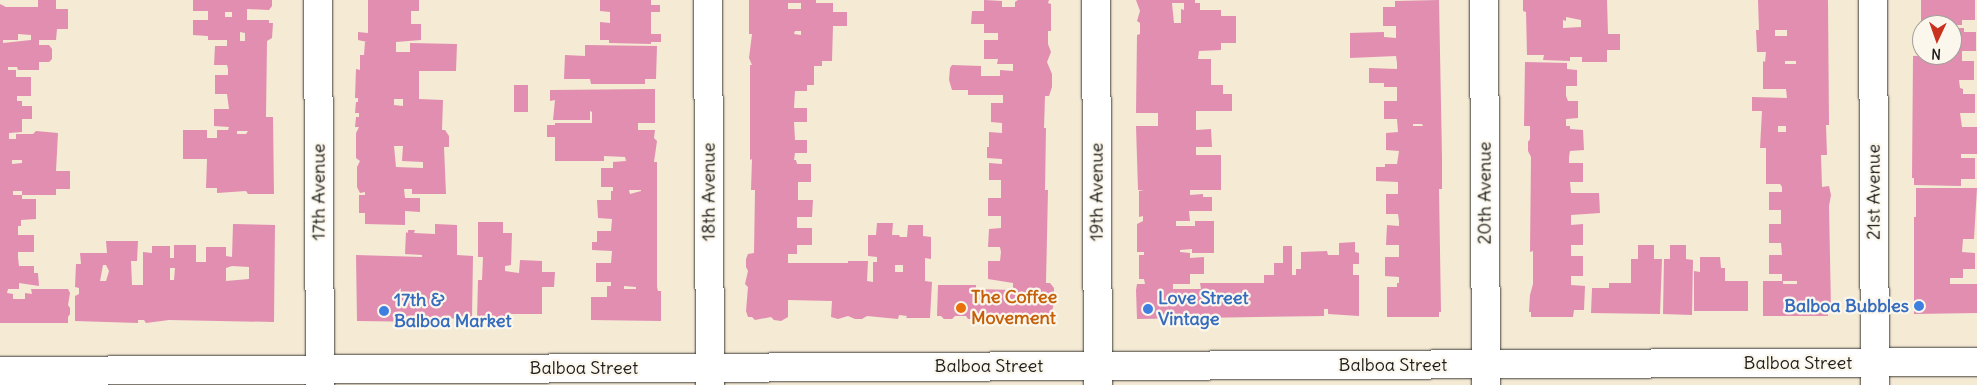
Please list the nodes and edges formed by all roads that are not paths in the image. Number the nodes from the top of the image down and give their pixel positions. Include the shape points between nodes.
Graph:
1 (318, 0) edge
2 (708, 0) edge
3 (1096, 0) edge
4 (1484, 0) edge
5 (1873, 0) edge
6 (1977, 362) edge
7 (0, 371) edge
8 (1486, 374) edge
9 (1875, 374) edge
10 (709, 376) edge
11 (1098, 376) edge
12 (320, 377) edge

1 - 12 street, 17th Avenue
2 - 10 street, 18th Avenue
3 - 11 street, 19th Avenue
4 - 8 street, 20th Avenue
5 - 9 street, 21st Avenue
6 - 9 street, Balboa Street
7 - 12 street, Balboa Street
8 - 9 street, Balboa Street
8 - 11 street, Balboa Street
10 - 11 street, Balboa Street
10 - 12 street, Balboa Street

